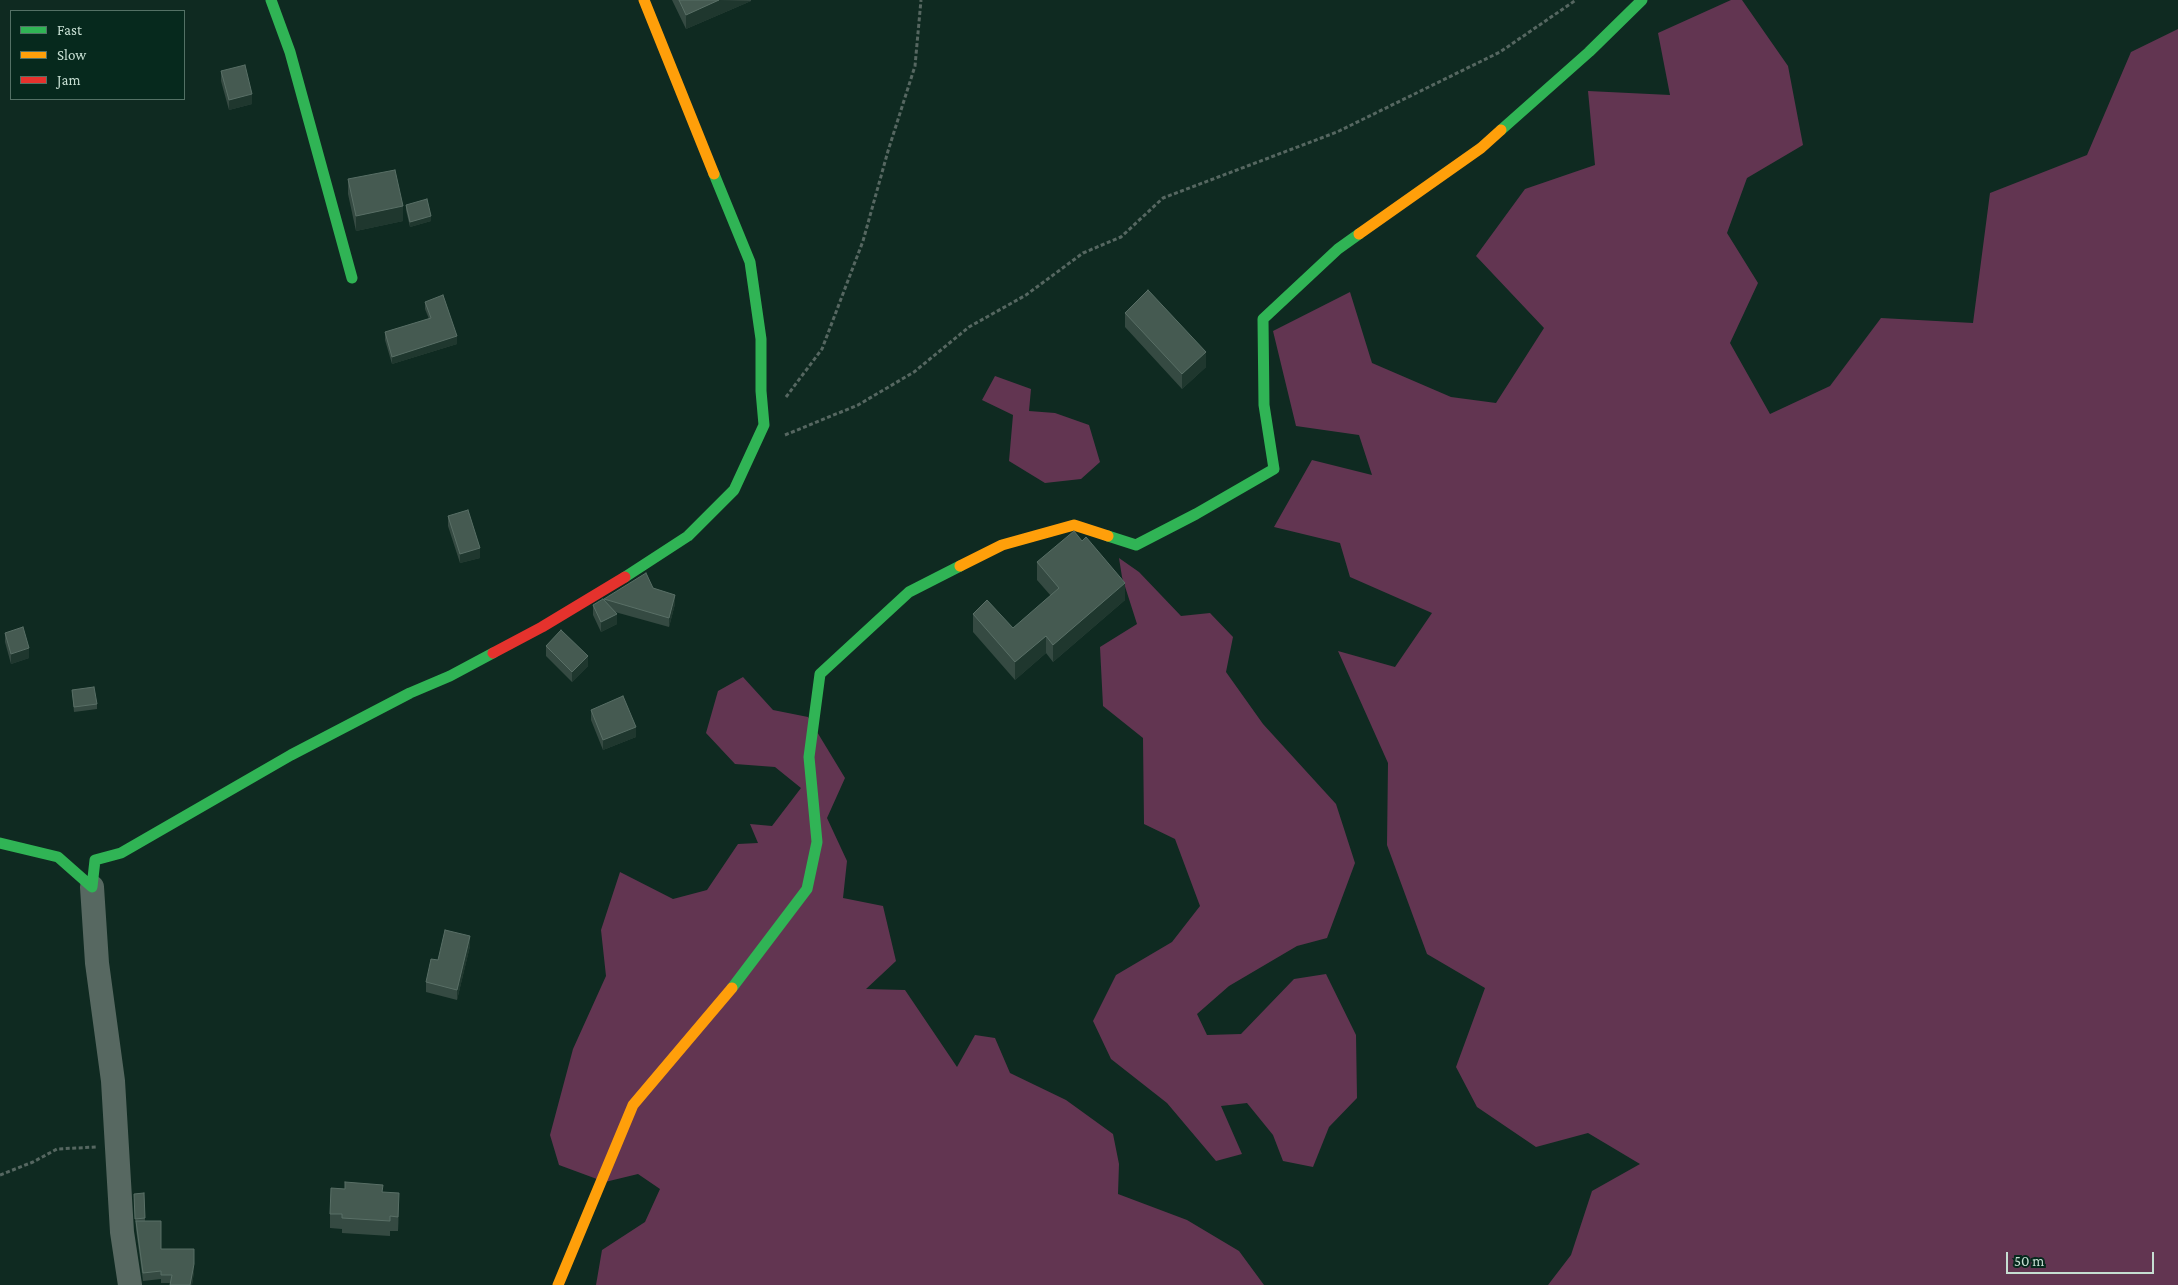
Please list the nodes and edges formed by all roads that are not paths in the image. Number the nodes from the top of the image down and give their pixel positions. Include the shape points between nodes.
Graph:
1 (271, 0) edge
2 (644, 0) edge
3 (1642, 0) edge
4 (352, 278) dead end
5 (0, 843) edge
6 (92, 887) junction
7 (130, 1285) edge
8 (558, 1285) edge

1 - 4 street via 290,52
2 - 6 street via 750,262 761,339 764,425 734,490 688,536 542,627 292,755 121,853 95,860
3 - 8 street via 1482,148 1338,249 1263,319 1264,405 1274,469 1136,545 1074,525 1002,545 910,592 820,674 809,758 817,842 808,889 720,1004 633,1105
5 - 6 street via 58,856
6 - 7 street via 97,963 113,1082 122,1232

